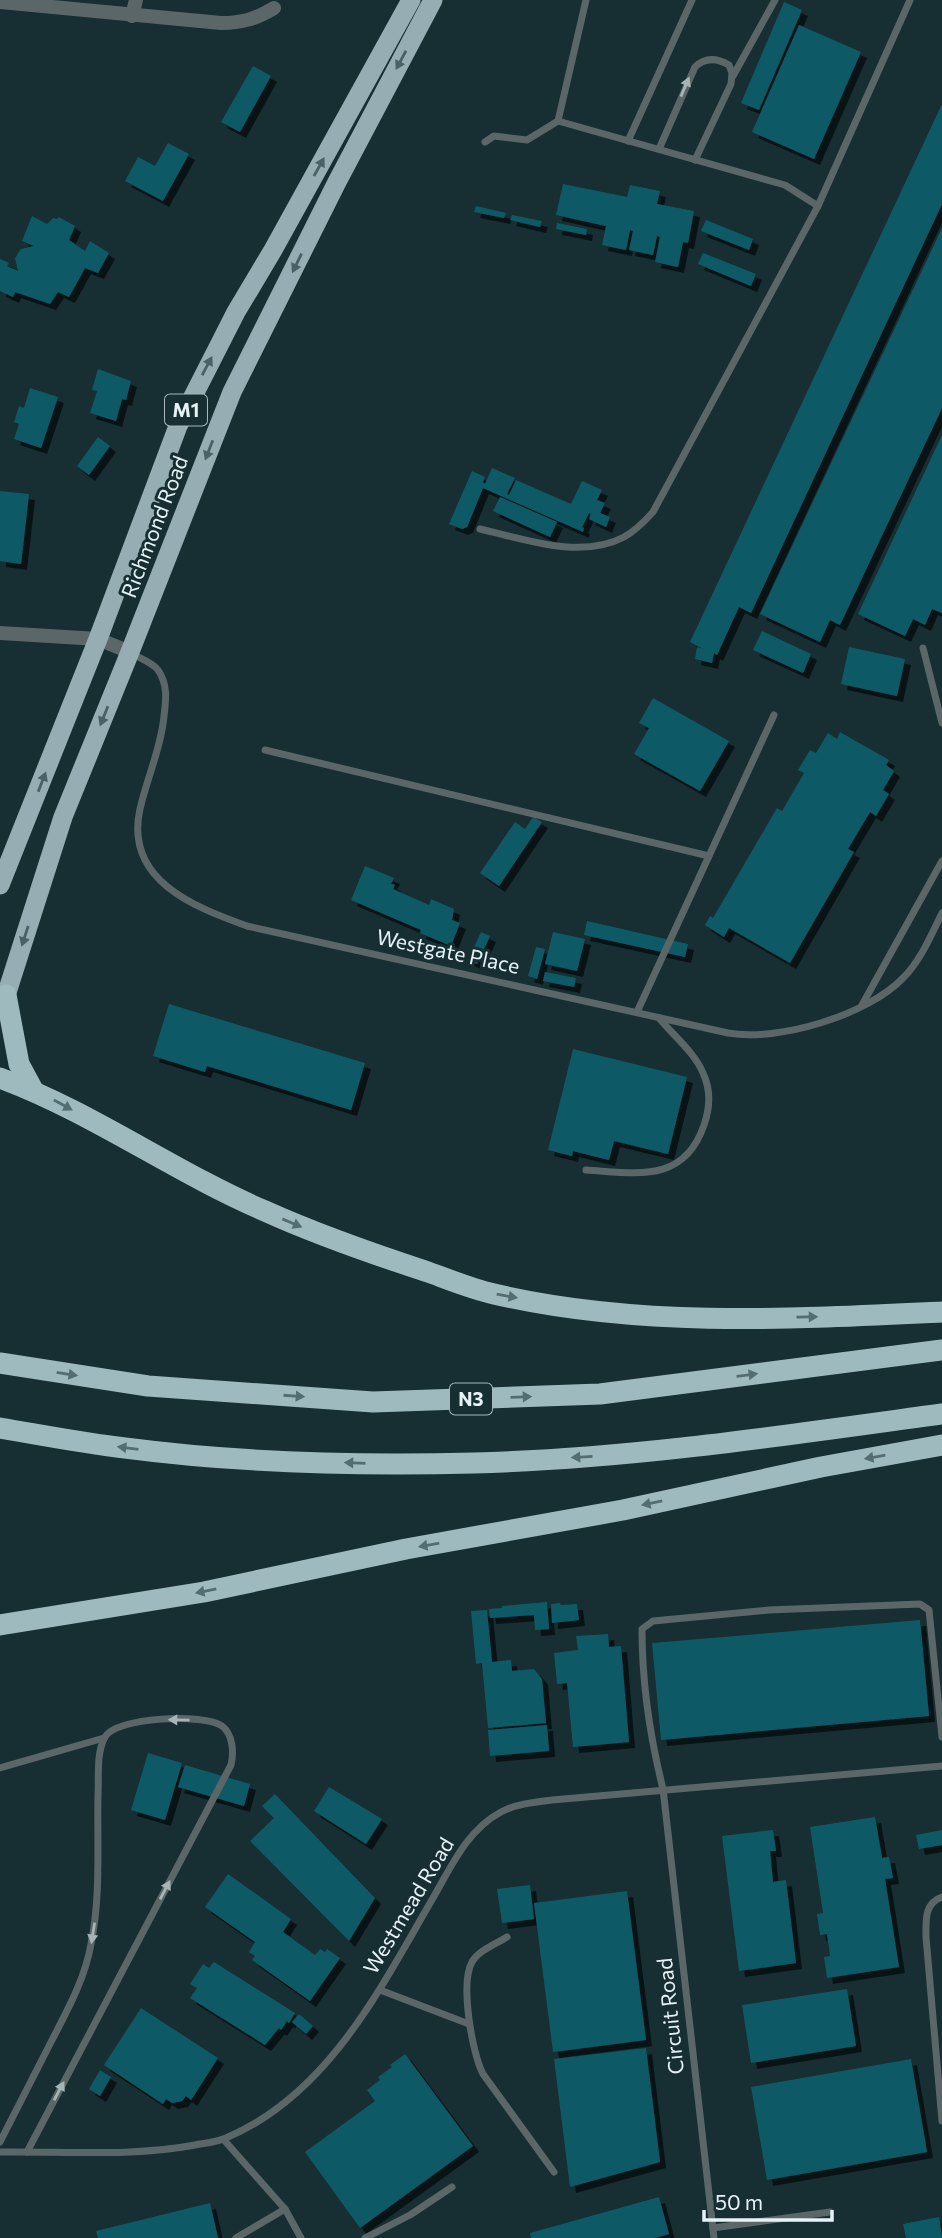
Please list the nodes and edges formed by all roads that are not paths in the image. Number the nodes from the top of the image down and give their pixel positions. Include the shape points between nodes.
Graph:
1 (136, 0) edge
2 (411, 0) edge
3 (433, 0) edge
4 (586, 0) edge
5 (692, 0) edge
6 (775, 0) edge
7 (910, 0) edge
8 (0, 2) edge
9 (274, 8) dead end
10 (132, 16) junction
11 (732, 77) junction
12 (558, 121) junction
13 (628, 141) junction
14 (485, 142) dead end
15 (659, 149) junction
16 (695, 160) junction
17 (818, 206) junction
18 (480, 529) dead end
19 (0, 634) edge
20 (98, 639) junction
21 (923, 648) dead end
22 (130, 652) junction
23 (774, 715) dead end
24 (942, 723) edge
25 (265, 750) dead end
26 (709, 856) junction
27 (942, 861) edge
28 (0, 885) edge
29 (942, 913) edge
30 (3, 1004) edge
31 (862, 1006) junction
32 (637, 1012) junction
33 (658, 1018) junction
34 (0, 1078) edge
35 (33, 1090) junction
36 (586, 1170) dead end
37 (942, 1312) edge
38 (942, 1350) edge
39 (0, 1363) edge
40 (942, 1414) edge
41 (0, 1428) edge
42 (942, 1445) edge
43 (0, 1625) edge
44 (942, 1737) edge
45 (104, 1738) junction
46 (942, 1766) edge
47 (0, 1768) edge
48 (663, 1789) junction
49 (942, 1897) edge
50 (507, 1937) dead end
51 (380, 1990) junction
52 (469, 2024) junction
53 (942, 2121) edge
54 (224, 2140) junction
55 (0, 2143) edge
56 (0, 2152) edge
57 (27, 2152) junction
58 (554, 2172) dead end
59 (452, 2187) dead end
60 (285, 2209) junction
61 (830, 2211) dead end
62 (713, 2228) junction
63 (251, 2229) junction
64 (236, 2238) edge
65 (253, 2238) edge
66 (301, 2238) edge
67 (365, 2238) edge
68 (714, 2238) edge

1 - 10 street
20 -> 2 highway, Richmond Road / M1 via 178,426 202,377
3 -> 22 highway, Richmond Road / M1 via 232,392
4 - 12 lane
5 - 13 lane
6 - 11 lane
7 - 17 lane
8 - 10 street
9 - 10 street via 238,23
15 -> 11 lane via 698,64 712,59 725,63
11 - 16 lane
12 - 13 lane
12 - 14 lane via 527,141 494,136
13 - 15 lane
15 - 16 lane
16 - 17 lane via 785,185
17 - 18 lane via 653,512 639,527 610,543 576,547
19 - 20 street
20 - 22 street
28 -> 20 highway, Richmond Road / M1
21 - 24 lane
22 -> 30 highway, Richmond Road / M1 via 62,817
22 - 32 lane, Westgate Place via 156,668 165,683 163,733 139,812 138,838 142,856 169,890 247,926
23 - 26 lane
25 - 26 lane
26 - 32 lane
27 - 31 lane
29 - 31 lane, Westgate Place via 905,976 888,993
30 - 35 highway via 19,1064
31 - 33 lane, Westgate Place via 768,1036 744,1036
32 - 33 lane, Westgate Place
33 - 36 lane via 698,1063 708,1087 708,1112 695,1146 677,1164 660,1171
34 - 35 highway
35 -> 37 highway via 263,1211 492,1294 576,1309 653,1315 728,1318
39 -> 38 highway, N3 via 148,1386 373,1402 600,1394
40 -> 41 highway via 729,1443 475,1463 246,1459 127,1448
42 -> 43 highway via 204,1592
44 - 48 lane, Circuit Road via 929,1610 920,1604 769,1610 653,1621 642,1629 642,1657 652,1745
45 - 47 lane
45 -> 55 lane via 99,1766 95,1918 86,1968
57 -> 45 lane via 233,1759 229,1735 212,1721 133,1722 112,1729
46 - 48 lane, Westmead Road
48 - 51 lane, Westmead Road via 552,1800 501,1812 467,1841
48 - 62 lane, Circuit Road
49 - 53 lane via 928,1909 926,1924
50 - 52 lane via 471,1964
51 - 52 lane
51 - 54 lane, Westmead Road via 338,2051 303,2085 264,2118
52 - 58 lane via 483,2074
54 - 57 lane, Westmead Road via 175,2149
54 - 60 lane
56 - 57 lane, Westmead Road
59 - 67 lane
60 - 63 lane
60 - 66 lane
61 - 62 lane
62 - 68 lane, Circuit Road
63 - 64 lane
63 - 65 lane

